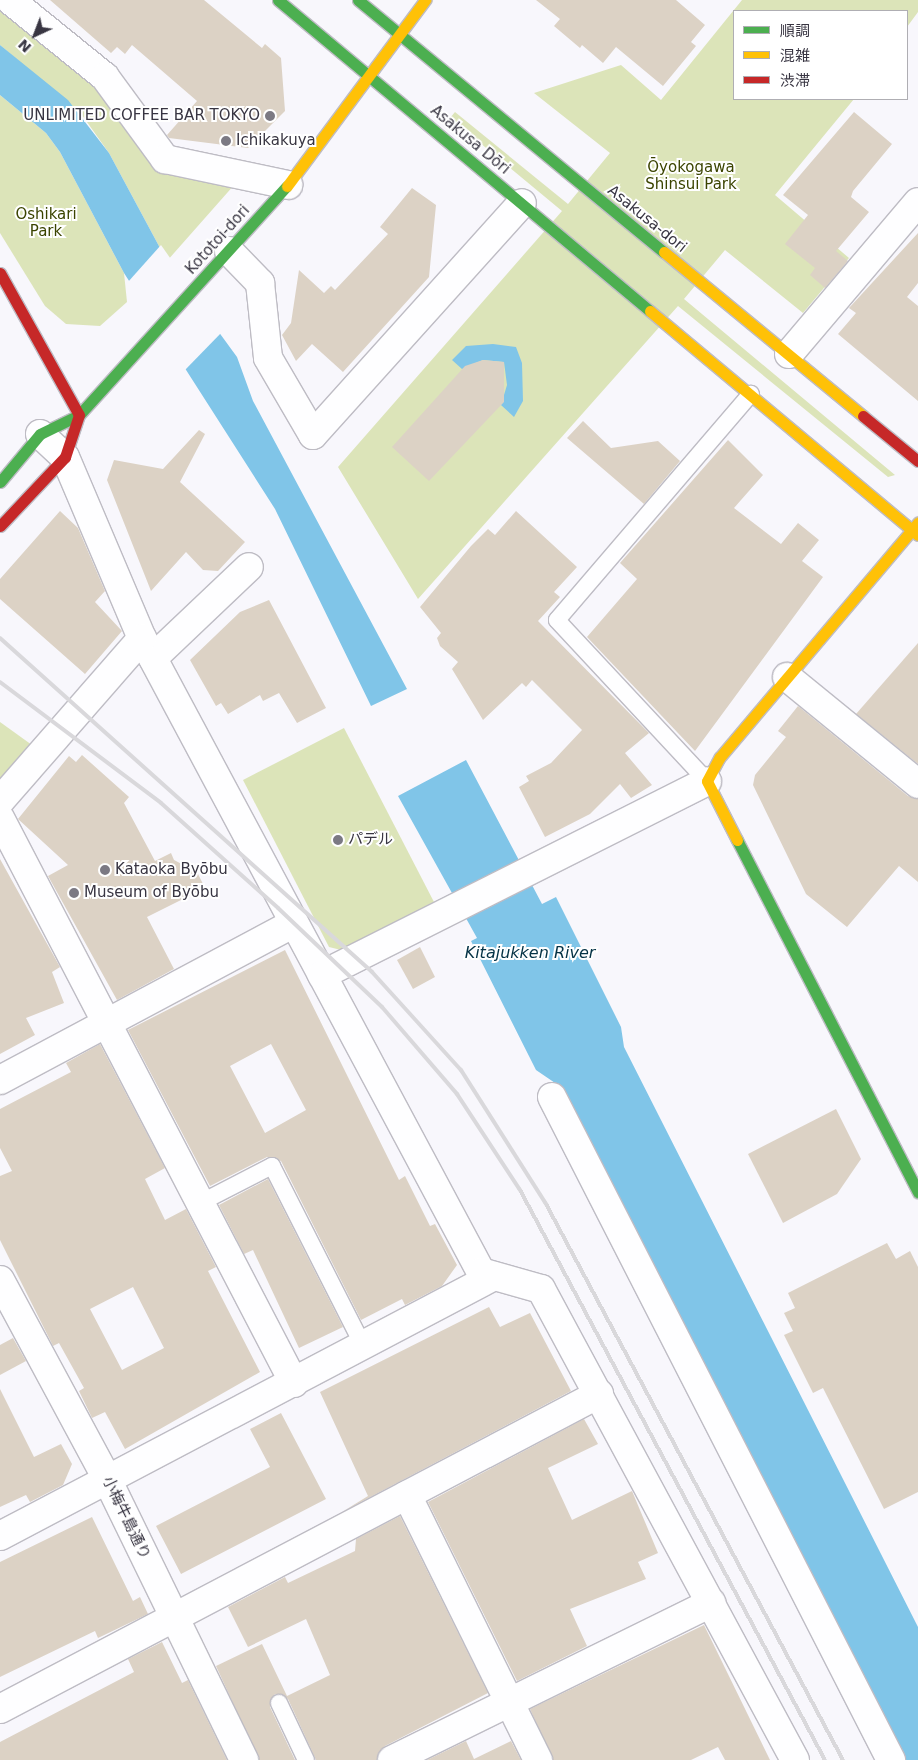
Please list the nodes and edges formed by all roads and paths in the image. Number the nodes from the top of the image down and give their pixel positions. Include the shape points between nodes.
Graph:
1 (10, 0) edge
2 (278, 0) edge
3 (358, 0) edge
4 (426, 0) edge
5 (400, 36) junction
6 (371, 78) junction
7 (288, 185) junction
8 (918, 202) edge
9 (522, 203) junction
10 (229, 252) junction
11 (0, 272) edge
12 (789, 354) junction
13 (751, 394) junction
14 (79, 415) junction
15 (40, 434) junction
16 (65, 457) junction
17 (918, 461) edge
18 (0, 482) edge
19 (0, 526) edge
20 (915, 529) edge
21 (249, 567) dead end
22 (148, 648) junction
23 (787, 677) junction
24 (707, 781) junction
25 (918, 784) edge
26 (0, 801) edge
27 (0, 818) edge
28 (294, 922) junction
29 (322, 975) junction
30 (107, 1024) junction
31 (0, 1080) edge
32 (552, 1097) dead end
33 (918, 1192) edge
34 (200, 1203) junction
35 (494, 1276) junction
36 (0, 1280) edge
37 (364, 1347) junction
38 (294, 1383) junction
39 (599, 1394) junction
40 (107, 1480) junction
41 (406, 1495) junction
42 (0, 1536) edge
43 (711, 1603) junction
44 (174, 1616) junction
45 (279, 1703) dead end
46 (511, 1704) junction
47 (0, 1709) edge
48 (244, 1760) edge
49 (306, 1760) edge
50 (392, 1760) edge
51 (538, 1760) edge
52 (795, 1760) edge
53 (891, 1760) edge

1 - 7 street via 105,77 165,159
2 - 6 street
3 - 5 street, Asakusa-dori
4 - 5 street, Kototoi-dori
5 - 6 street, Kototoi-dori
5 - 12 street, Asakusa-dori
6 - 7 street, Kototoi-dori
6 - 9 street, Asakusa Dōri
7 - 10 street, Kototoi-dori
8 - 12 street
9 - 10 street via 313,435 268,358 260,283
9 - 13 street, Asakusa Dōri
10 - 14 street, Kototoi-dori
11 - 14 street
12 - 17 street, Asakusa-dori
13 - 20 street
13 - 24 lane via 557,620
14 - 15 street, Kototoi-dori
14 - 16 street, Kototoi-dori
15 - 16 street
15 - 18 street
16 - 19 street, Kototoi-dori
16 - 22 street
20 - 23 street
21 - 22 street
22 - 26 street
22 - 28 street
23 - 24 street via 720,757
23 - 25 street
24 - 29 street
24 - 33 street
27 - 30 street
28 - 29 street
28 - 30 street
29 - 35 street via 480,1272
30 - 31 street
30 - 34 street
32 - 53 street
34 - 37 lane via 272,1166
34 - 38 street
35 - 37 street
35 - 39 street via 541,1290
36 - 40 street, 小梅牛島通り
37 - 38 street
38 - 40 street
39 - 41 street
39 - 43 street
40 - 42 street
40 - 44 street, 小梅牛島通り
41 - 44 street
41 - 46 street
43 - 46 street
43 - 52 street
44 - 47 street
44 - 48 street, 小梅牛島通り
45 - 49 lane
46 - 50 street
46 - 51 street

